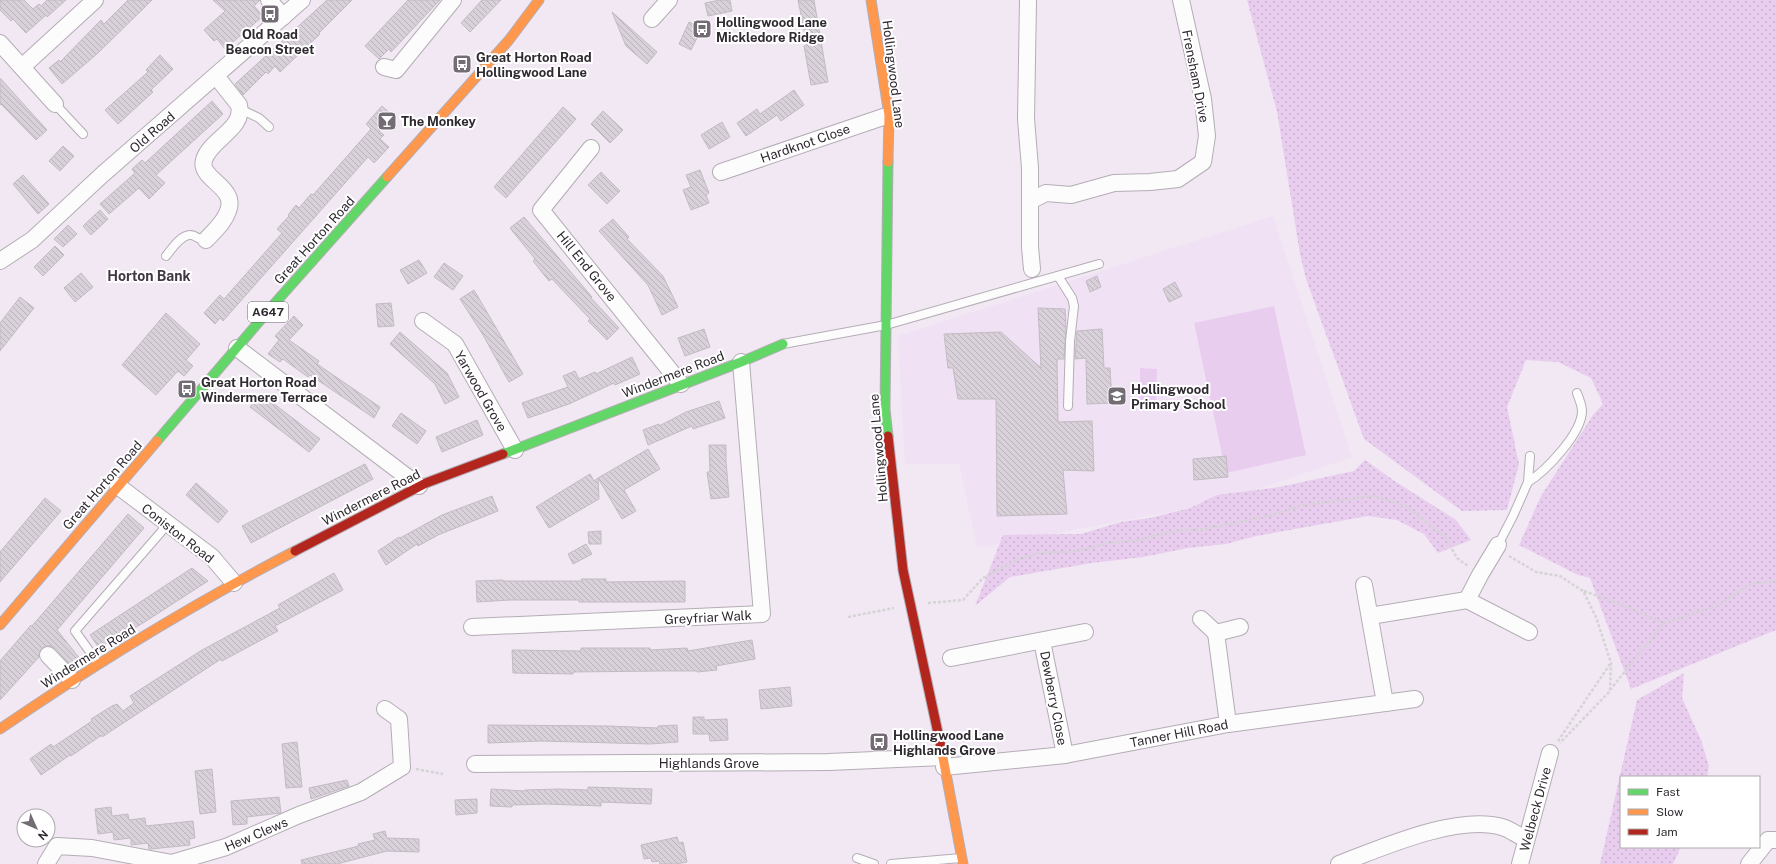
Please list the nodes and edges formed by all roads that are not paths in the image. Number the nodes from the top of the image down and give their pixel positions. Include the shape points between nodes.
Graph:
1 (95, 0) edge
2 (269, 0) edge
3 (302, 0) edge
4 (453, 0) edge
5 (538, 0) edge
6 (669, 0) edge
7 (871, 0) edge
8 (1028, 0) edge
9 (1181, 0) edge
10 (283, 17) junction
11 (652, 19) dead end
12 (0, 43) edge
13 (22, 67) junction
14 (384, 67) dead end
15 (216, 76) junction
16 (55, 104) joint
17 (240, 109) junction
18 (889, 115) junction
19 (269, 127) dead end
20 (84, 134) dead end
21 (590, 148) dead end
22 (721, 172) dead end
23 (1030, 201) junction
24 (206, 240) joint
25 (166, 256) dead end
26 (0, 261) edge
27 (1099, 264) dead end
28 (1032, 269) dead end
29 (1058, 276) junction
30 (423, 321) dead end
31 (886, 326) junction
32 (782, 344) joint
33 (237, 348) junction
34 (741, 362) junction
35 (681, 384) junction
36 (1577, 393) dead end
37 (1068, 406) dead end
38 (516, 450) junction
39 (1530, 456) dead end
40 (1528, 482) junction
41 (118, 486) junction
42 (420, 486) junction
43 (168, 524) junction
44 (1498, 546) joint
45 (234, 583) junction
46 (1364, 585) dead end
47 (1467, 600) junction
48 (1370, 616) junction
49 (1201, 619) dead end
50 (0, 625) edge
51 (472, 627) dead end
52 (1240, 627) dead end
53 (1085, 632) dead end
54 (1529, 632) dead end
55 (1216, 633) junction
56 (1042, 641) junction
57 (48, 655) dead end
58 (951, 658) dead end
59 (99, 663) junction
60 (72, 680) junction
61 (1415, 699) dead end
62 (1385, 703) junction
63 (385, 709) dead end
64 (1228, 724) junction
65 (0, 729) edge
66 (1550, 753) road end
67 (1065, 755) junction
68 (944, 762) junction
69 (475, 764) dead end
70 (1526, 839) junction
71 (1776, 840) edge
72 (857, 858) dead end
73 (962, 861) edge
74 (46, 864) edge
75 (874, 864) edge
76 (890, 864) edge
77 (1339, 864) edge
78 (1520, 864) edge
79 (1749, 864) edge

1 - 13 street
2 - 10 street
3 - 10 street, Old Road
4 - 14 street via 396,70
5 - 33 street, Great Horton Road / A647 via 509,40
6 - 11 street
7 - 18 street, Hollingwood Lane
8 - 23 street via 1026,119
9 - 23 street, Frensham Drive via 1203,99 1207,136 1203,162 1178,179 1114,183 1070,195 1046,193
10 - 15 street, Old Road
12 - 13 street
13 - 16 street
15 - 17 street
15 - 26 street, Old Road via 103,174 32,240
16 - 20 lane
17 - 19 lane via 259,118
17 - 24 street via 232,127 204,159 206,171 225,191 230,201 223,222
18 - 22 street, Hardknot Close
18 - 31 street, Hollingwood Lane
21 - 35 street, Hill End Grove via 541,210
23 - 28 street
24 - 25 lane via 186,236
27 - 29 lane
29 - 31 lane
29 - 37 lane via 1074,306
30 - 38 street, Yarwood Grove via 455,344
31 - 32 lane
31 - 68 street, Hollingwood Lane via 886,409 903,570
32 - 34 street, Windermere Road
33 - 41 street, Great Horton Road / A647
33 - 42 street
34 - 35 street, Windermere Road
34 - 51 street, Greyfriar Walk via 762,614
35 - 38 street, Windermere Road
36 - 40 lane via 1582,409 1578,426 1557,457
38 - 42 street, Windermere Road
39 - 40 lane
40 - 44 lane
41 - 43 street, Coniston Road
41 - 50 street, Great Horton Road / A647
42 - 45 street, Windermere Road
43 - 45 street, Coniston Road via 212,557
43 - 59 lane via 75,631
44 - 47 street
45 - 59 street, Windermere Road
46 - 48 street
47 - 48 street
47 - 54 street
48 - 62 street
49 - 55 street
52 - 55 street
53 - 56 street, Dewberry Close
55 - 64 street
56 - 58 street, Dewberry Close
56 - 67 street, Dewberry Close
57 - 60 street
59 - 60 street, Windermere Road
60 - 65 street, Windermere Road
61 - 62 street, Tanner Hill Road
62 - 64 street, Tanner Hill Road
63 - 74 street, Hew Clews via 399,719 402,767 361,792 299,815 226,847 172,863 92,848 57,846
64 - 67 street, Tanner Hill Road
66 - 70 street, Welbeck Drive
67 - 68 street, Tanner Hill Road
68 - 69 street, Highlands Grove
68 - 73 street, Hollingwood Lane
70 - 77 street via 1502,827 1485,824 1452,827 1417,835
70 - 78 street, Welbeck Drive
71 - 79 street via 1768,840
72 - 75 lane
73 - 76 lane

